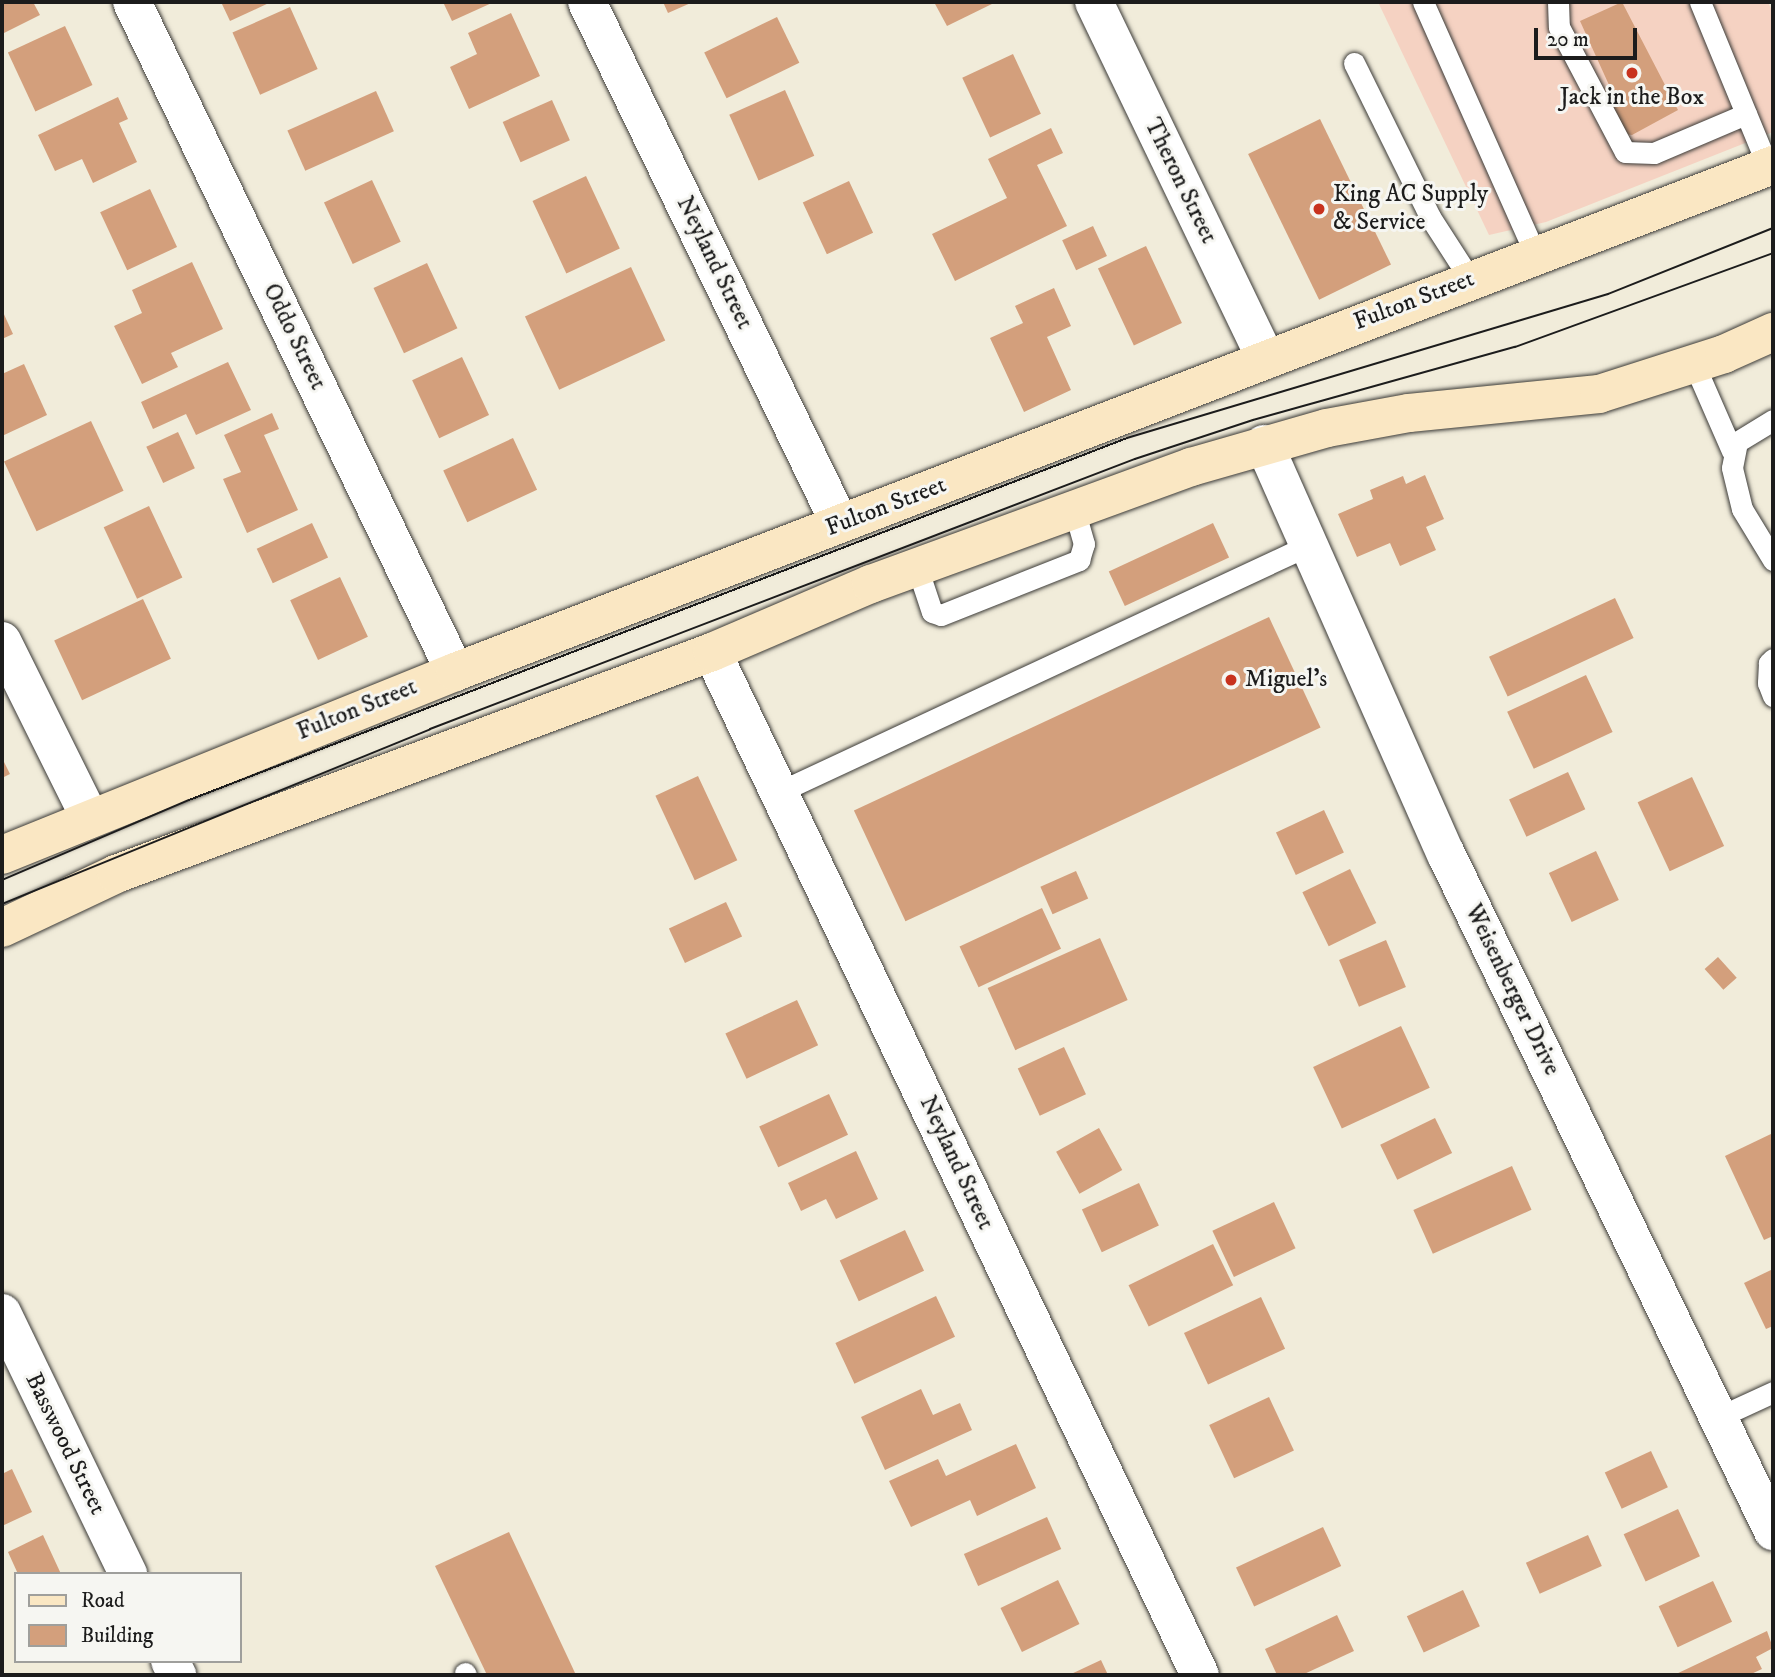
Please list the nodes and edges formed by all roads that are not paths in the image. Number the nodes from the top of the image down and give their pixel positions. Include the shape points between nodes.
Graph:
1 (132, 2) edge
2 (587, 2) edge
3 (1094, 2) edge
4 (1423, 2) edge
5 (1558, 2) edge
6 (1700, 2) edge
7 (1354, 63) dead end
8 (1746, 114) junction
9 (1771, 166) edge
10 (1535, 254) junction
11 (1470, 279) junction
12 (1773, 332) edge
13 (1266, 360) junction
14 (1694, 364) junction
15 (1773, 420) edge
16 (1264, 444) junction
17 (1732, 451) junction
18 (1074, 510) junction
19 (840, 524) junction
20 (1309, 545) junction
21 (1773, 560) edge
22 (917, 567) junction
23 (2, 641) edge
24 (712, 652) junction
25 (1773, 659) edge
26 (455, 672) junction
27 (1773, 696) edge
28 (779, 792) junction
29 (89, 816) junction
30 (2, 855) edge
31 (2, 928) edge
32 (2, 1313) edge
33 (1773, 1392) edge
34 (1719, 1417) junction
35 (1773, 1531) edge
36 (127, 1572) edge
37 (1200, 1675) edge

1 - 26 street, Oddo Street
2 - 19 street, Neyland Street
3 - 13 street, Theron Street
4 - 10 lane
5 - 8 lane via 1559,27 1625,152 1654,153
6 - 8 lane
7 - 11 lane via 1430,217
8 - 9 lane
9 - 10 main road, Fulton Street
10 - 11 main road, Fulton Street
11 - 13 main road, Fulton Street
12 - 14 main road
13 - 19 main road, Fulton Street
14 - 16 main road via 1599,394 1409,414
14 - 17 lane
15 - 17 lane via 1750,431
16 - 18 main road
16 - 20 street, Weisenberger Drive
17 - 21 lane via 1742,509
18 - 22 main road
18 - 22 lane via 1084,544 1079,561 941,615 932,612
19 - 26 main road, Fulton Street
20 - 28 lane
20 - 34 street, Weisenberger Drive via 1446,855
22 - 24 main road
23 - 29 street
24 - 28 street, Neyland Street
24 - 31 main road via 116,874
25 - 27 lane via 1768,683
26 - 29 main road, Fulton Street
28 - 37 street, Neyland Street
29 - 30 main road, Fulton Street
32 - 36 street, Basswood Street
33 - 34 lane
34 - 35 street, Weisenberger Drive

